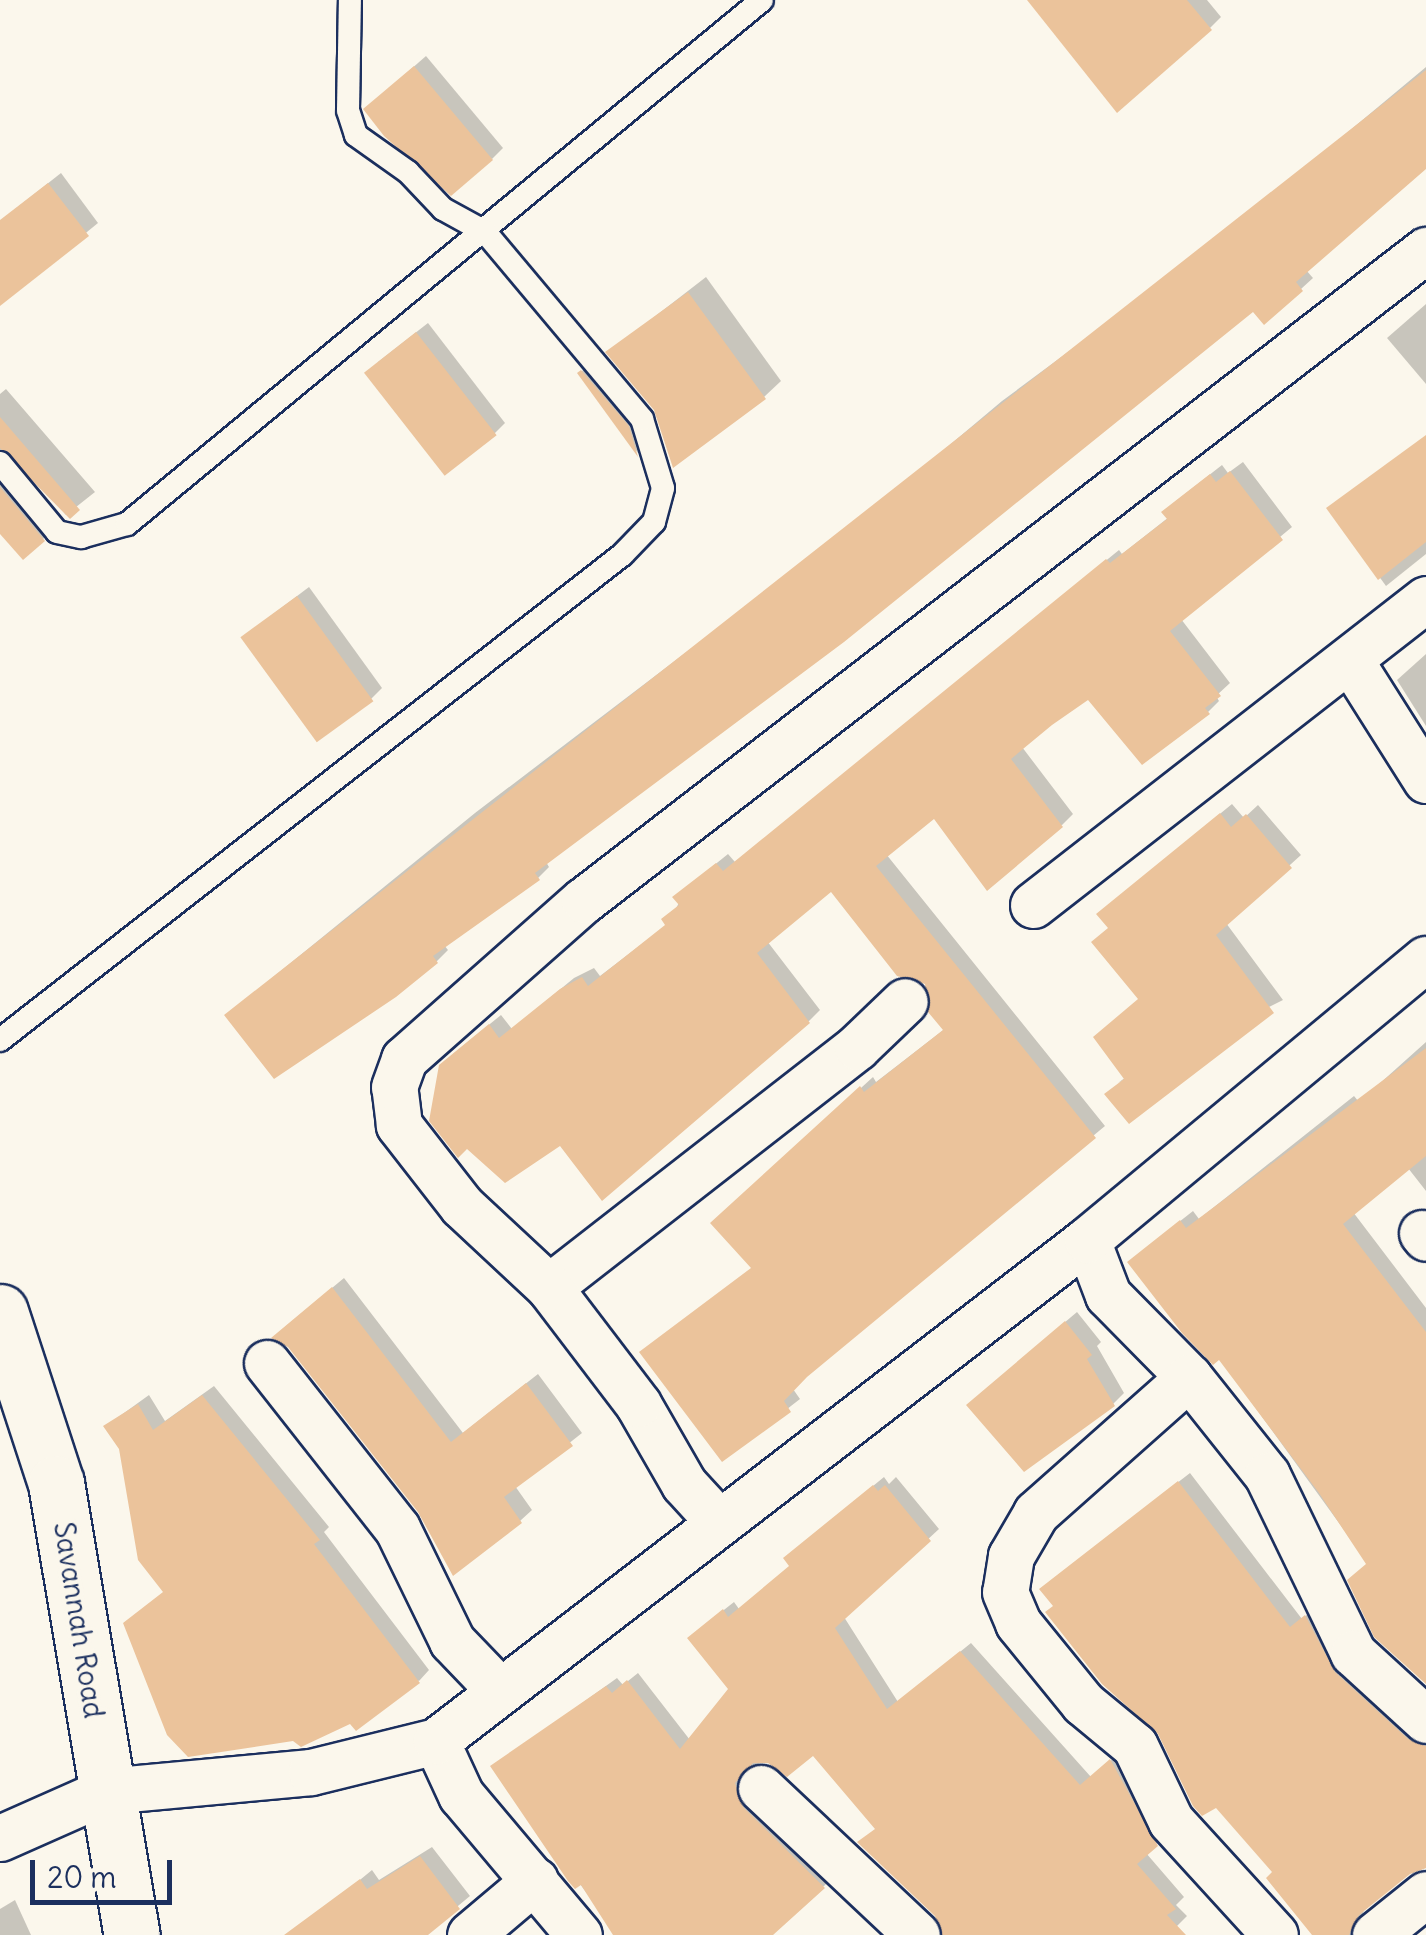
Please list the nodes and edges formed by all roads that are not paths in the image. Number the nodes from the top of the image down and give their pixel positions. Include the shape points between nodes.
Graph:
1 (350, 0) edge
2 (762, 0) edge
3 (485, 232) junction
4 (1426, 250) edge
5 (0, 463) edge
6 (1426, 600) edge
7 (1350, 660) junction
8 (1426, 780) edge
9 (1033, 905) dead end
10 (1426, 958) edge
11 (905, 1001) dead end
12 (0, 1040) edge
13 (1087, 1240) junction
14 (548, 1287) junction
15 (0, 1312) edge
16 (267, 1363) dead end
17 (1189, 1377) junction
18 (717, 1520) junction
19 (497, 1688) junction
20 (1426, 1720) edge
21 (436, 1741) junction
22 (760, 1788) dead end
23 (106, 1792) junction
24 (0, 1838) edge
25 (535, 1880) junction
26 (1426, 1894) edge
27 (132, 1935) edge
28 (470, 1935) edge
29 (580, 1935) edge
30 (917, 1935) edge
31 (1275, 1935) edge
32 (1375, 1935) edge

1 - 3 lane via 348,110 356,135 408,172 444,209
2 - 3 lane
3 - 5 lane via 127,524 80,537 57,532
3 - 12 lane via 642,419 663,488 654,522 622,555
4 - 14 street via 584,900 404,1059 394,1086 398,1126 462,1206
6 - 7 street
7 - 8 street
7 - 9 street
10 - 13 street
11 - 14 street via 857,1048
13 - 17 street via 1108,1294
13 - 18 street
14 - 18 street via 638,1404 684,1484
15 - 23 main road, Savannah Road via 56,1483
16 - 19 street via 397,1528 452,1641
17 - 20 street via 1267,1475 1353,1652
17 - 31 street via 1036,1513 1011,1556 1005,1592 1018,1622 1082,1703 1135,1746 1171,1821
18 - 19 street via 627,1598
19 - 21 street
21 - 23 street via 311,1772
21 - 25 street via 461,1795
22 - 30 street
23 - 24 street
23 - 27 main road, Savannah Road
25 - 28 street
25 - 29 street
26 - 32 street

